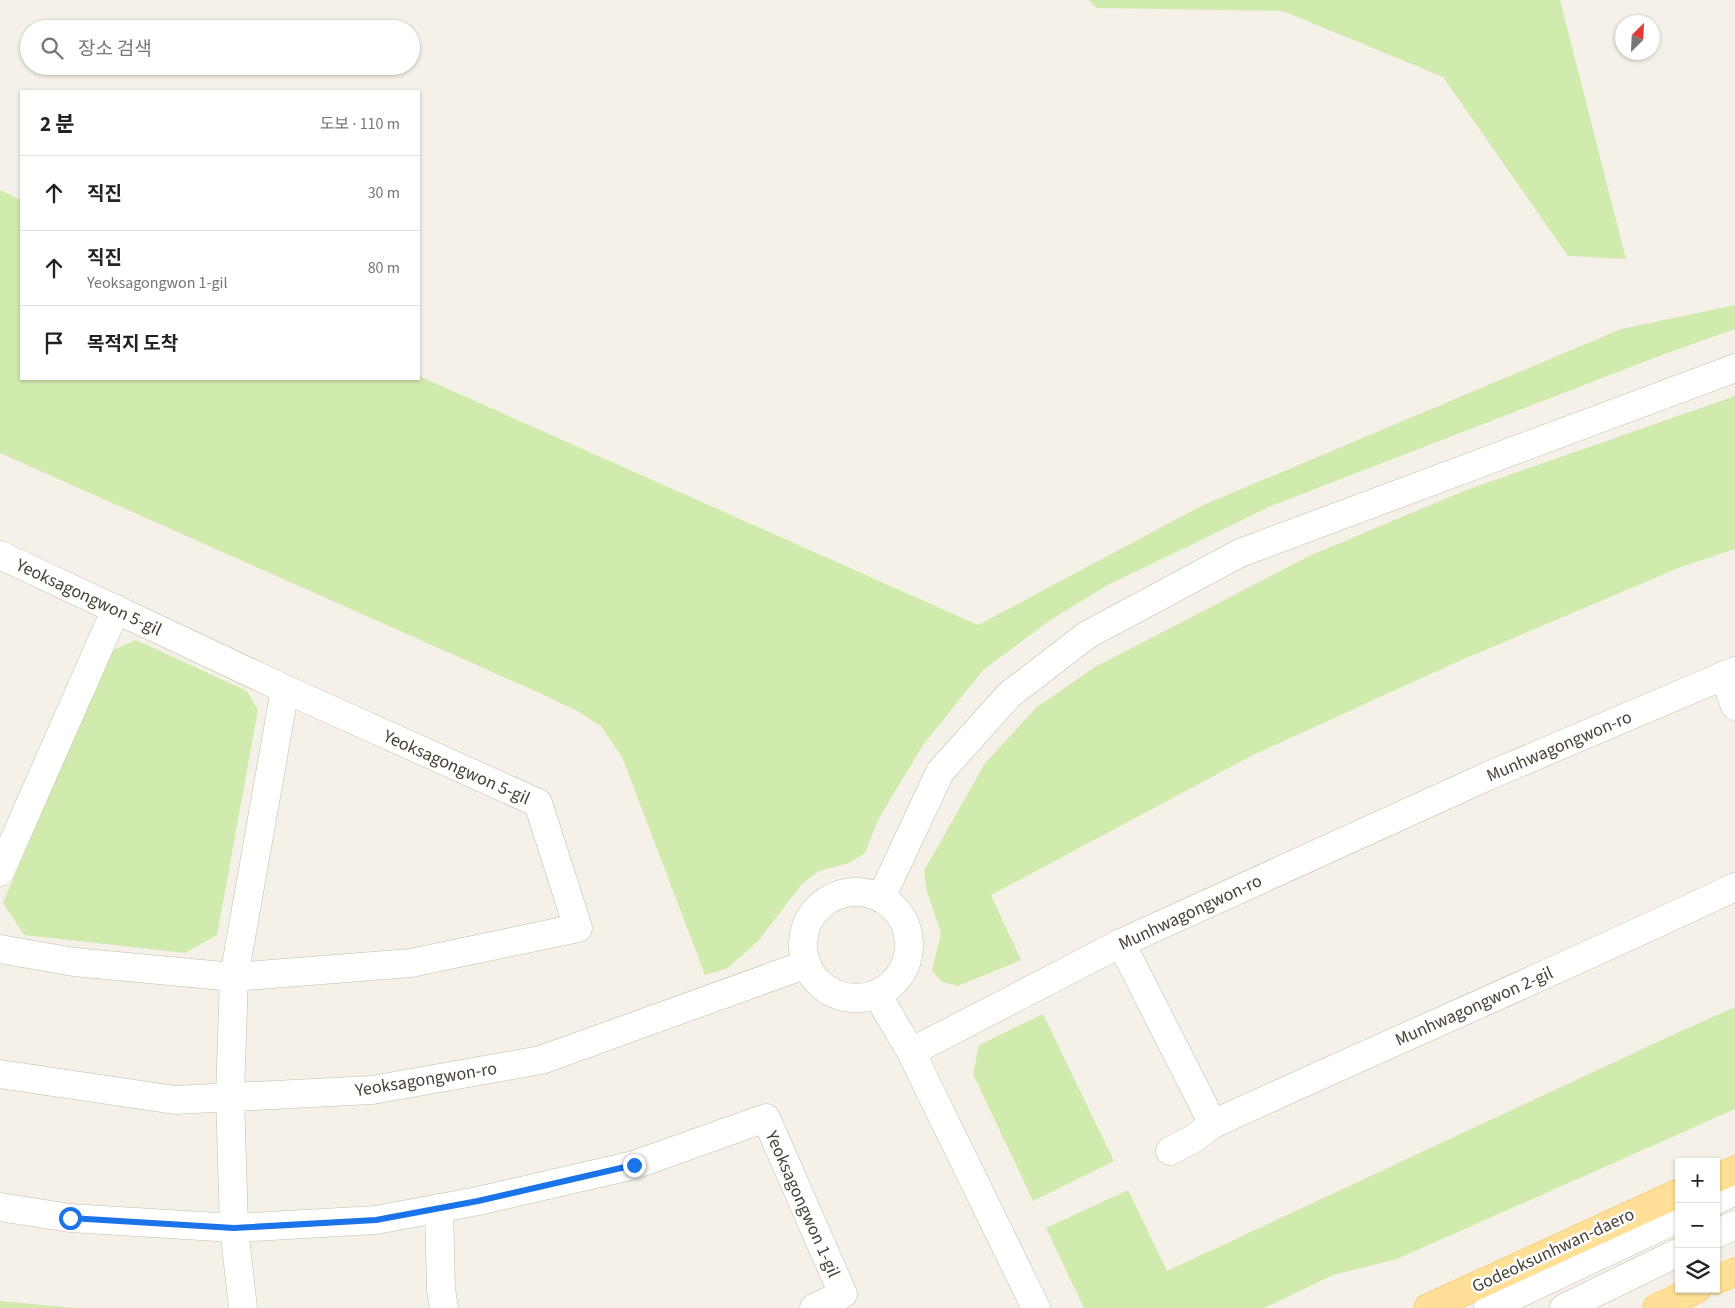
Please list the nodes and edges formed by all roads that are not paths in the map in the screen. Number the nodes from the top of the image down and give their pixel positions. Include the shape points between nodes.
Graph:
1 (1735, 368) edge
2 (0, 556) edge
3 (116, 609) junction
4 (1729, 673) edge
5 (285, 689) junction
6 (1735, 706) edge
7 (0, 872) edge
8 (1735, 887) edge
9 (880, 898) junction
10 (1121, 943) junction
11 (0, 949) edge
12 (806, 964) junction
13 (234, 977) junction
14 (877, 994) junction
15 (911, 1052) junction
16 (0, 1074) edge
17 (230, 1096) junction
18 (1213, 1124) junction
19 (1170, 1151) dead end
20 (1735, 1170) edge
21 (1720, 1176) edge
22 (1735, 1191) edge
23 (1675, 1195) edge
24 (1720, 1198) edge
25 (0, 1207) edge
26 (439, 1208) junction
27 (1675, 1220) edge
28 (1735, 1225) edge
29 (234, 1228) junction
30 (1720, 1232) edge
31 (1675, 1254) edge
32 (1735, 1272) edge
33 (1720, 1278) edge
34 (1689, 1293) edge
35 (243, 1308) edge
36 (444, 1308) edge
37 (814, 1308) edge
38 (1036, 1308) edge
39 (1428, 1308) edge
40 (1488, 1308) edge
41 (1564, 1308) edge
42 (1657, 1308) edge

1 - 9 street via 1240,554 1087,635 1009,695 940,772
2 - 3 street, Yeoksagongwon 5-gil
3 - 5 street, Yeoksagongwon 5-gil
3 - 7 street
4 - 6 street
4 - 10 street, Munhwagongwon-ro via 1488,776
5 - 13 street
5 - 13 street, Yeoksagongwon 5-gil via 538,803 578,928 411,963
8 - 18 street, Munhwagongwon 2-gil
9 - 12 street via 854,891 836,895 822,904 804,931
9 - 14 street via 889,902 902,916 910,952 904,969 893,984
10 - 15 street, Munhwagongwon-ro
10 - 18 street
11 - 13 street, Yeoksagongwon 5-gil via 74,962
12 - 14 street via 827,989 842,996 859,998
12 - 17 street, Yeoksagongwon-ro via 541,1060 372,1090
13 - 17 street
14 - 15 street
15 - 38 street
16 - 17 street, Yeoksagongwon-ro via 175,1100
17 - 29 street
18 - 19 street, Munhwagongwon 2-gil via 1193,1140
20 - 21 main road
22 - 24 street
23 - 39 main road, Godeoksunhwan-daero
25 - 29 street, Yeoksagongwon 1-gil via 70,1218
26 - 29 street, Yeoksagongwon 1-gil via 376,1220
26 - 36 street
26 - 37 street, Yeoksagongwon 1-gil via 634,1165 766,1118 843,1294
27 - 40 street
28 - 30 street
29 - 35 street
31 - 41 street
32 - 33 main road
34 - 42 main road

